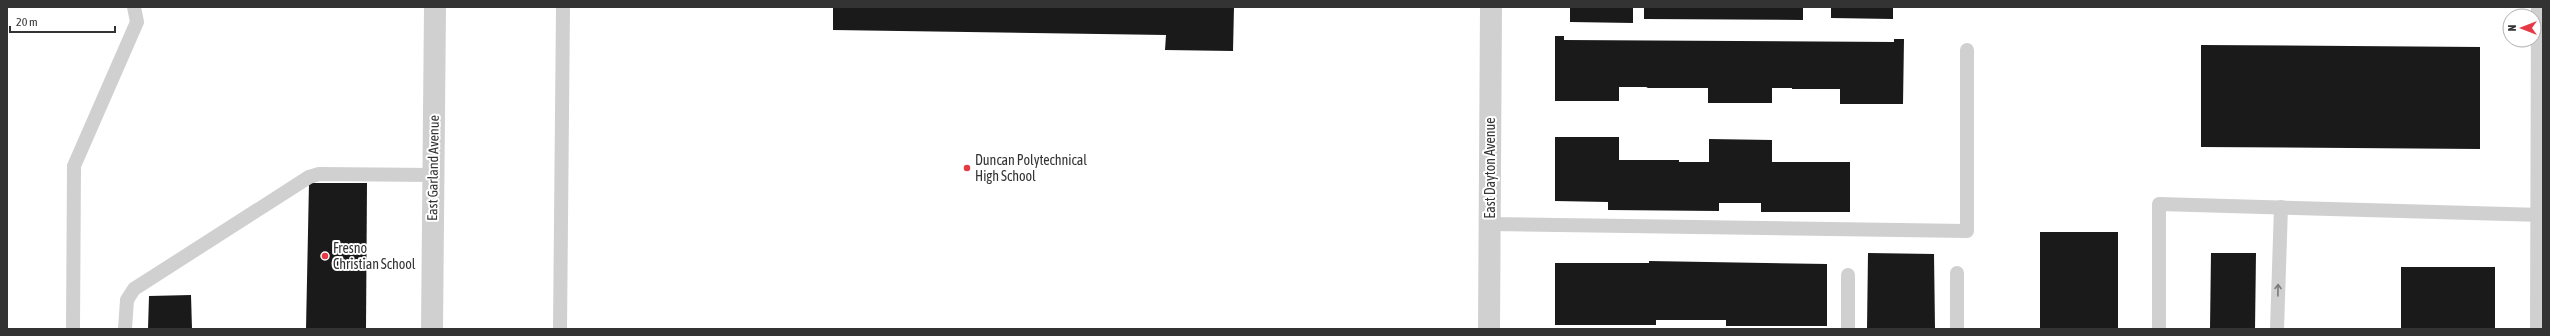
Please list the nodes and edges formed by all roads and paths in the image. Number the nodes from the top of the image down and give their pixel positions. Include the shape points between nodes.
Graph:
1 (134, 7) edge
2 (435, 7) edge
3 (563, 7) edge
4 (1491, 7) edge
5 (2542, 48) edge
6 (1967, 50) dead end
7 (433, 175) junction
8 (2282, 207) junction
9 (2542, 215) junction
10 (1489, 224) junction
11 (1957, 273) dead end
12 (1848, 275) dead end
13 (73, 329) edge
14 (126, 329) edge
15 (432, 329) edge
16 (560, 329) edge
17 (1489, 329) edge
18 (1848, 329) edge
19 (1957, 329) edge
20 (2159, 329) edge
21 (2277, 329) edge
22 (2541, 329) edge

1 - 13 lane via 137,22 74,166
2 - 7 street, East Garland Avenue
3 - 16 lane
4 - 10 street, East Dayton Avenue
5 - 9 street
6 - 10 lane via 1967,231
7 - 14 lane via 319,174 309,177 134,290 127,300
7 - 15 street, East Garland Avenue
8 - 9 lane
8 - 20 lane via 2159,204
21 -> 8 lane
9 - 22 street
10 - 17 street, East Dayton Avenue
11 - 19 lane
12 - 18 lane

